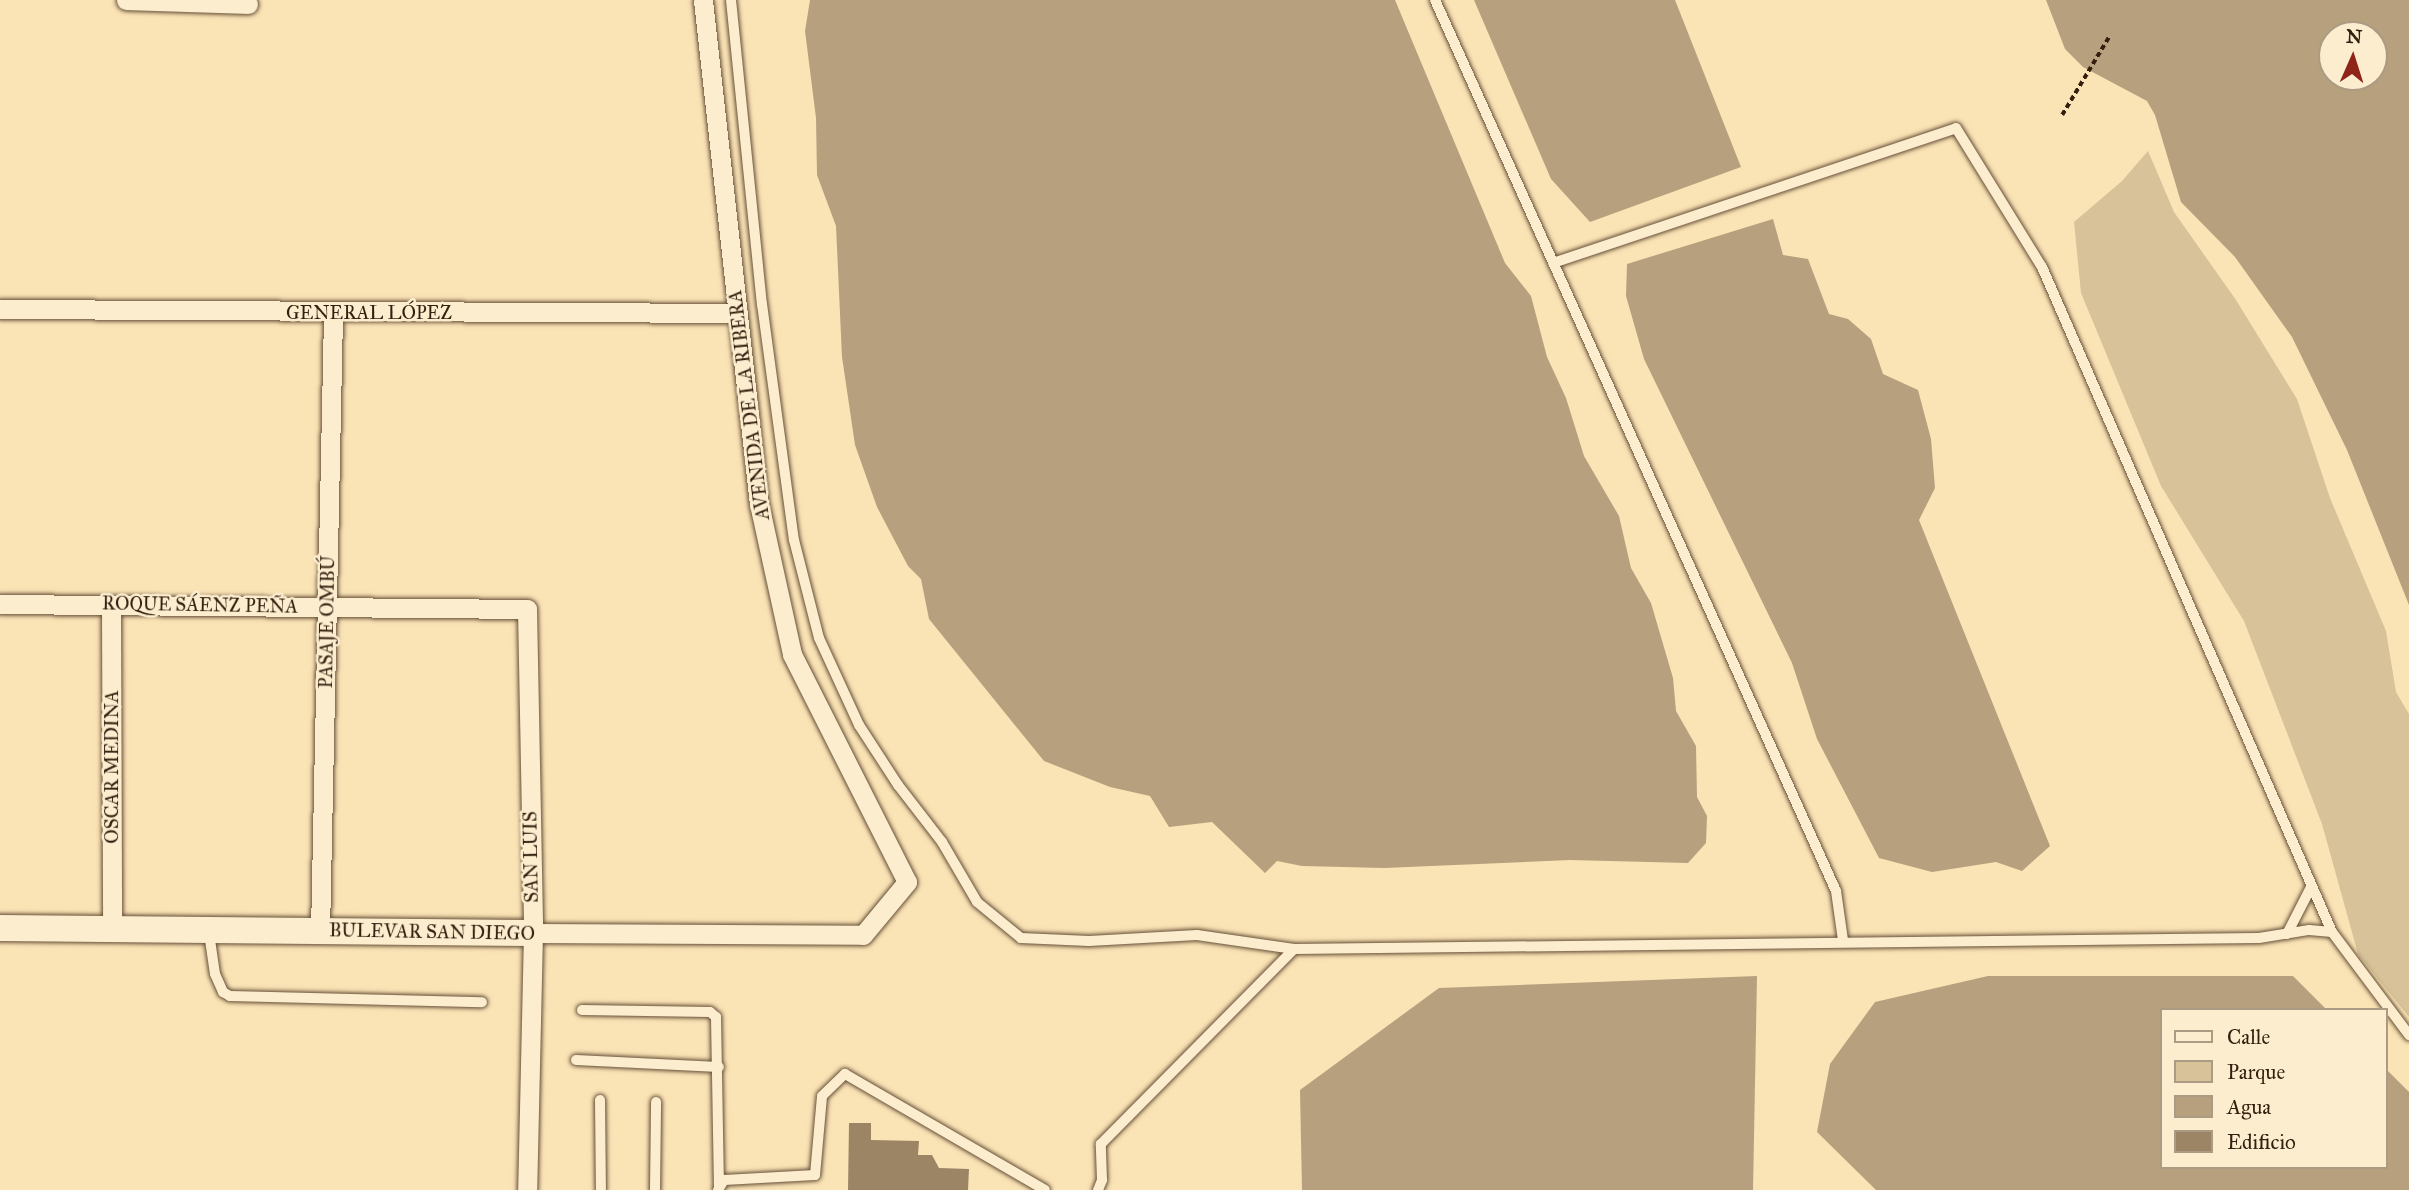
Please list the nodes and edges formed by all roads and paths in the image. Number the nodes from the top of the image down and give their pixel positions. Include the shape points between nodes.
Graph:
1 (127, 0) edge
2 (703, 0) edge
3 (731, 0) edge
4 (1435, 0) edge
5 (248, 4) dead end
6 (2110, 35) dead end
7 (2062, 114) dead end
8 (1553, 263) junction
9 (0, 309) edge
10 (738, 313) junction
11 (333, 314) junction
12 (0, 604) edge
13 (111, 605) junction
14 (327, 607) junction
15 (527, 609) joint
16 (2310, 889) junction
17 (0, 928) edge
18 (112, 929) junction
19 (209, 930) junction
20 (320, 931) junction
21 (2332, 932) junction
22 (533, 933) junction
23 (2287, 934) junction
24 (863, 935) joint
25 (1843, 940) junction
26 (1293, 949) junction
27 (482, 1002) dead end
28 (582, 1010) dead end
29 (2409, 1035) edge
30 (576, 1060) dead end
31 (719, 1066) junction
32 (600, 1100) dead end
33 (656, 1102) dead end
34 (718, 1188) edge
35 (527, 1190) edge
36 (601, 1190) edge
37 (655, 1190) edge
38 (1045, 1190) edge
39 (1098, 1190) edge

1 - 5 street
2 - 10 street, AVENIDA DE LA RIBERA
3 - 26 lane via 762,304 794,540 819,638 859,725 942,842 977,902 1021,938 1089,942 1197,935
4 - 8 lane
6 - 7 path
8 - 16 lane via 1956,128 2042,267
8 - 25 lane via 1836,891
9 - 11 street, GENERAL LÓPEZ
10 - 11 street, GENERAL LÓPEZ
10 - 24 street, AVENIDA DE LA RIBERA via 759,504 792,654 906,882
11 - 14 street, PASAJE OMBÚ
12 - 13 street, ROQUE SÁENZ PEÑA
13 - 14 street, ROQUE SÁENZ PEÑA
13 - 18 street, OSCAR MEDINA
14 - 15 street, ROQUE SÁENZ PEÑA
14 - 20 street, PASAJE OMBÚ
15 - 22 street, SAN LUIS
16 - 21 lane
16 - 23 lane
17 - 18 street, BULEVAR SAN DIEGO
18 - 19 street, BULEVAR SAN DIEGO
19 - 20 street, BULEVAR SAN DIEGO
19 - 27 lane via 215,974 223,992 230,996
20 - 22 street, BULEVAR SAN DIEGO
21 - 23 lane
21 - 29 lane
22 - 24 street, BULEVAR SAN DIEGO
22 - 35 street, SAN LUIS
23 - 25 lane
25 - 26 lane
26 - 39 lane via 1101,1144
28 - 31 lane via 710,1012 719,1023
30 - 31 lane
31 - 34 lane
32 - 36 lane
33 - 37 lane
34 - 38 lane via 733,1179 814,1175 822,1096 845,1074

